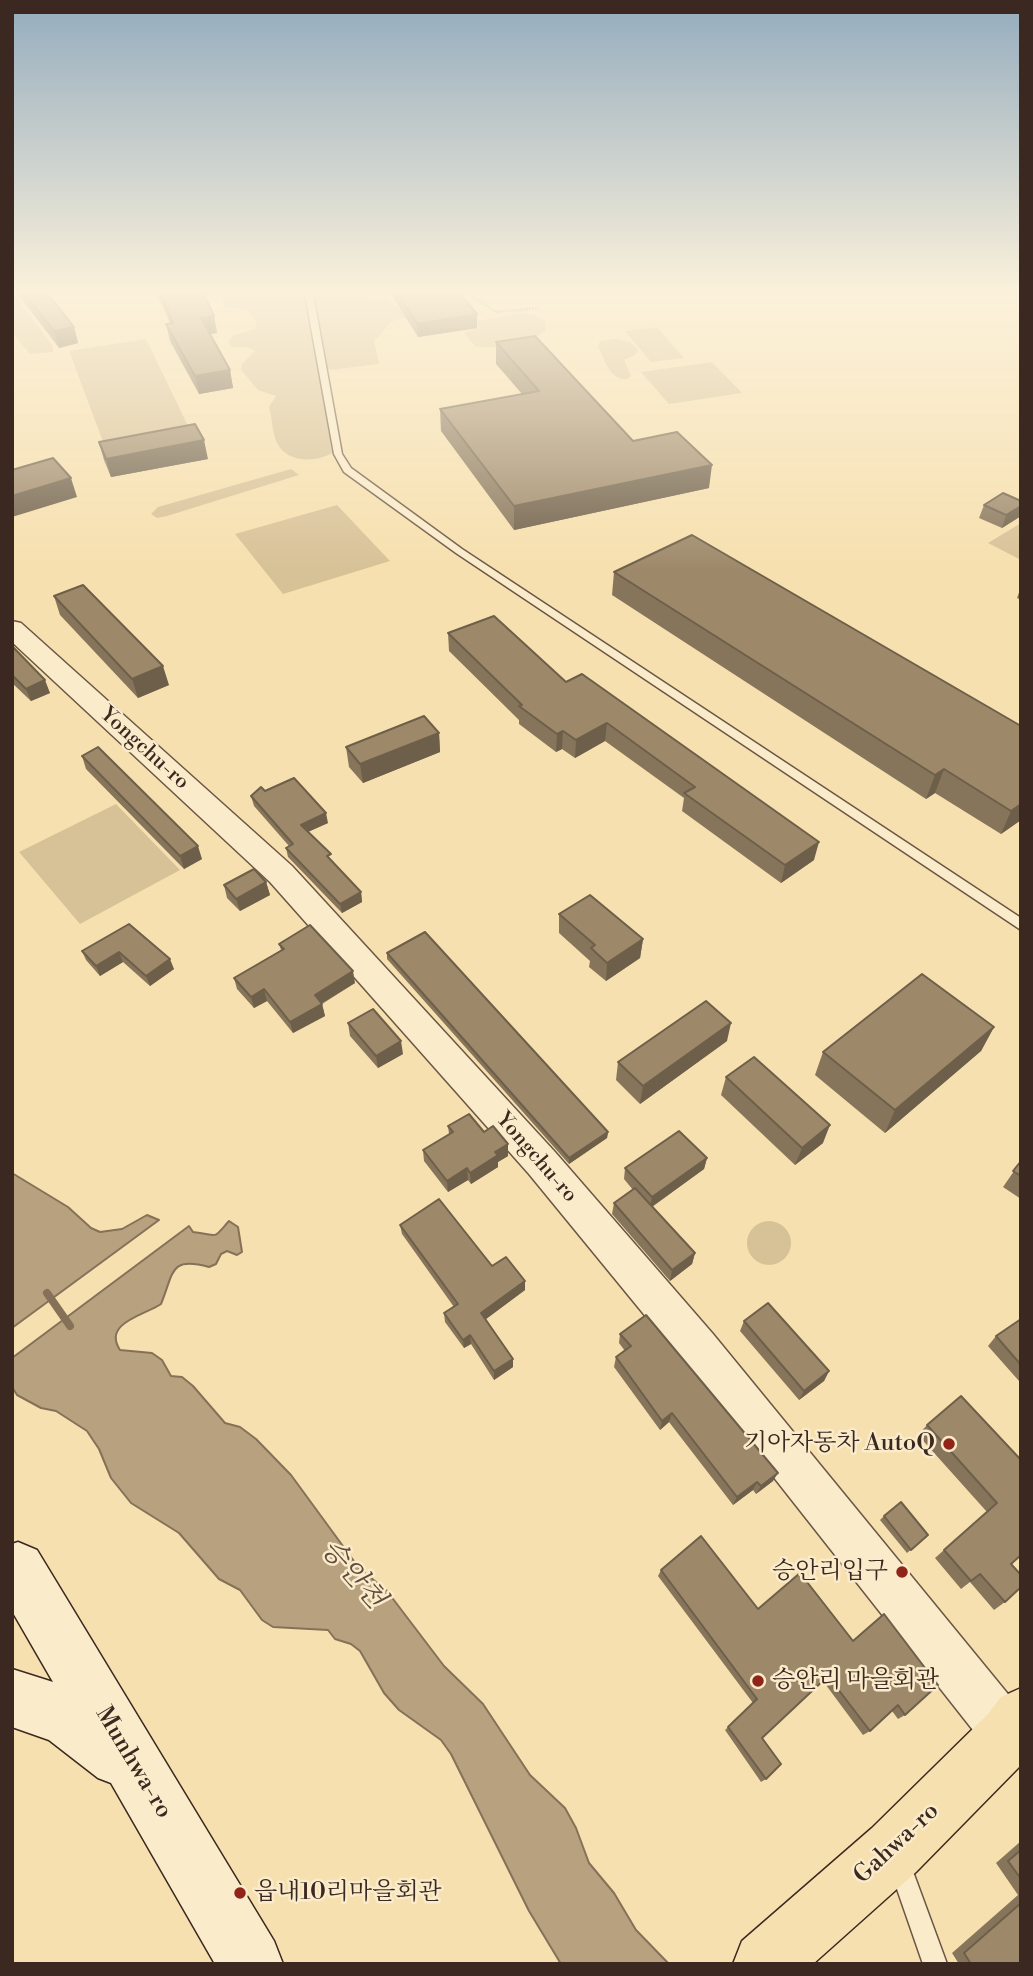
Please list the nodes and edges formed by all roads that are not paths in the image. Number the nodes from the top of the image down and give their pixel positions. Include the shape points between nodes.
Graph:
1 (326, 386) edge
2 (12, 628) edge
3 (1021, 925) edge
4 (12, 1573) edge
5 (12, 1698) edge
6 (1015, 1726) edge
7 (145, 1784) junction
8 (894, 1850) junction
9 (251, 1964) edge
10 (765, 1964) edge
11 (935, 1964) edge

1 - 3 lane via 338,454 347,470 459,551
2 - 6 street, Yongchu-ro via 281,874 541,1163
4 - 7 main road, Munhwa-ro via 18,1569
5 - 7 main road via 38,1703 74,1722 108,1746
6 - 8 main road, Gahwa-ro
7 - 9 main road, Munhwa-ro
8 - 10 main road, Gahwa-ro
8 - 11 lane

